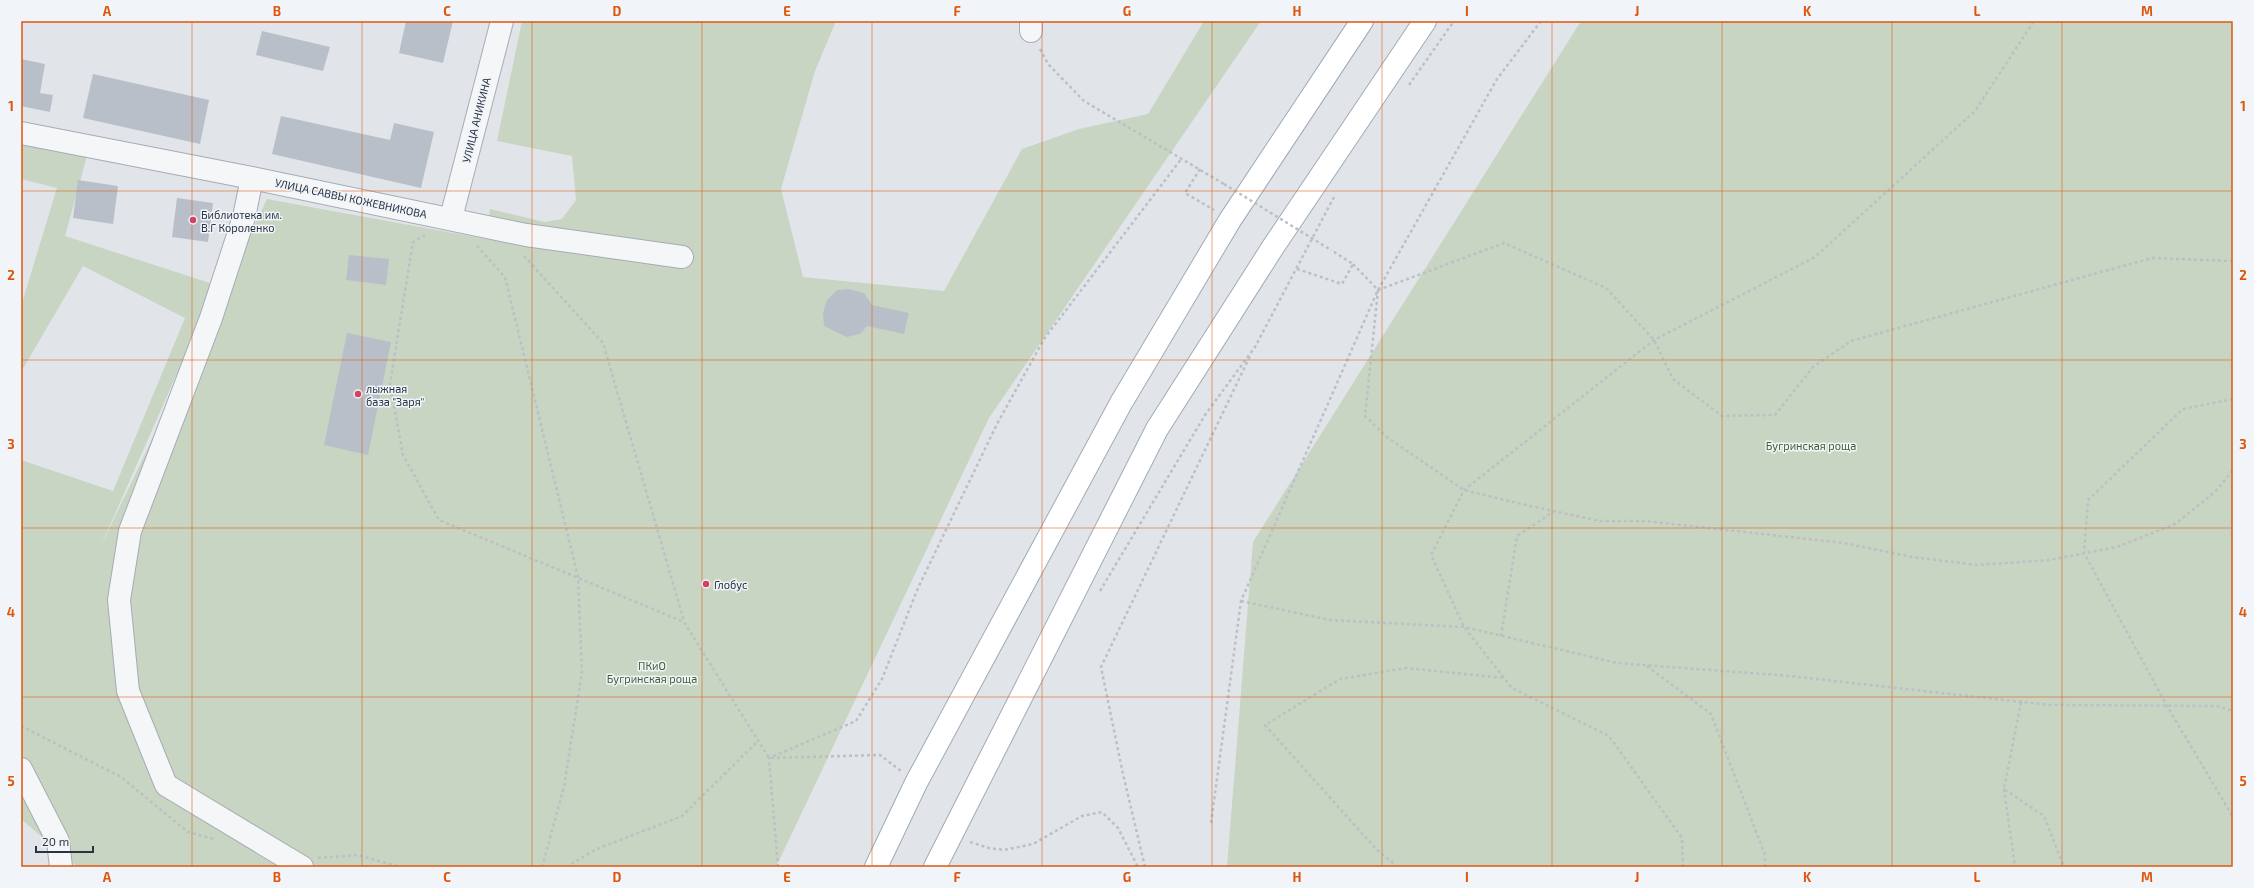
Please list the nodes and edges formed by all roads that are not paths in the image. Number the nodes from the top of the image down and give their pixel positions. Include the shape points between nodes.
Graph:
1 (502, 21) edge
2 (1362, 21) edge
3 (1426, 21) edge
4 (21, 133) edge
5 (252, 178) junction
6 (451, 218) junction
7 (682, 257) dead end
8 (21, 769) edge
9 (61, 867) edge
10 (302, 867) edge
11 (876, 867) edge
12 (935, 867) edge

1 - 6 street, УЛИЦА АНИКИНА
2 - 11 main road via 1230,220 1121,403 916,783
3 - 12 main road via 1273,247 1157,429
4 - 5 street, УЛИЦА САВВЫ КОЖЕВНИКОВА
5 - 6 street, УЛИЦА САВВЫ КОЖЕВНИКОВА
5 - 10 street via 244,217 211,318 130,530 119,600 128,691 166,785
6 - 7 street, УЛИЦА САВВЫ КОЖЕВНИКОВА via 526,235
8 - 9 street via 58,841

